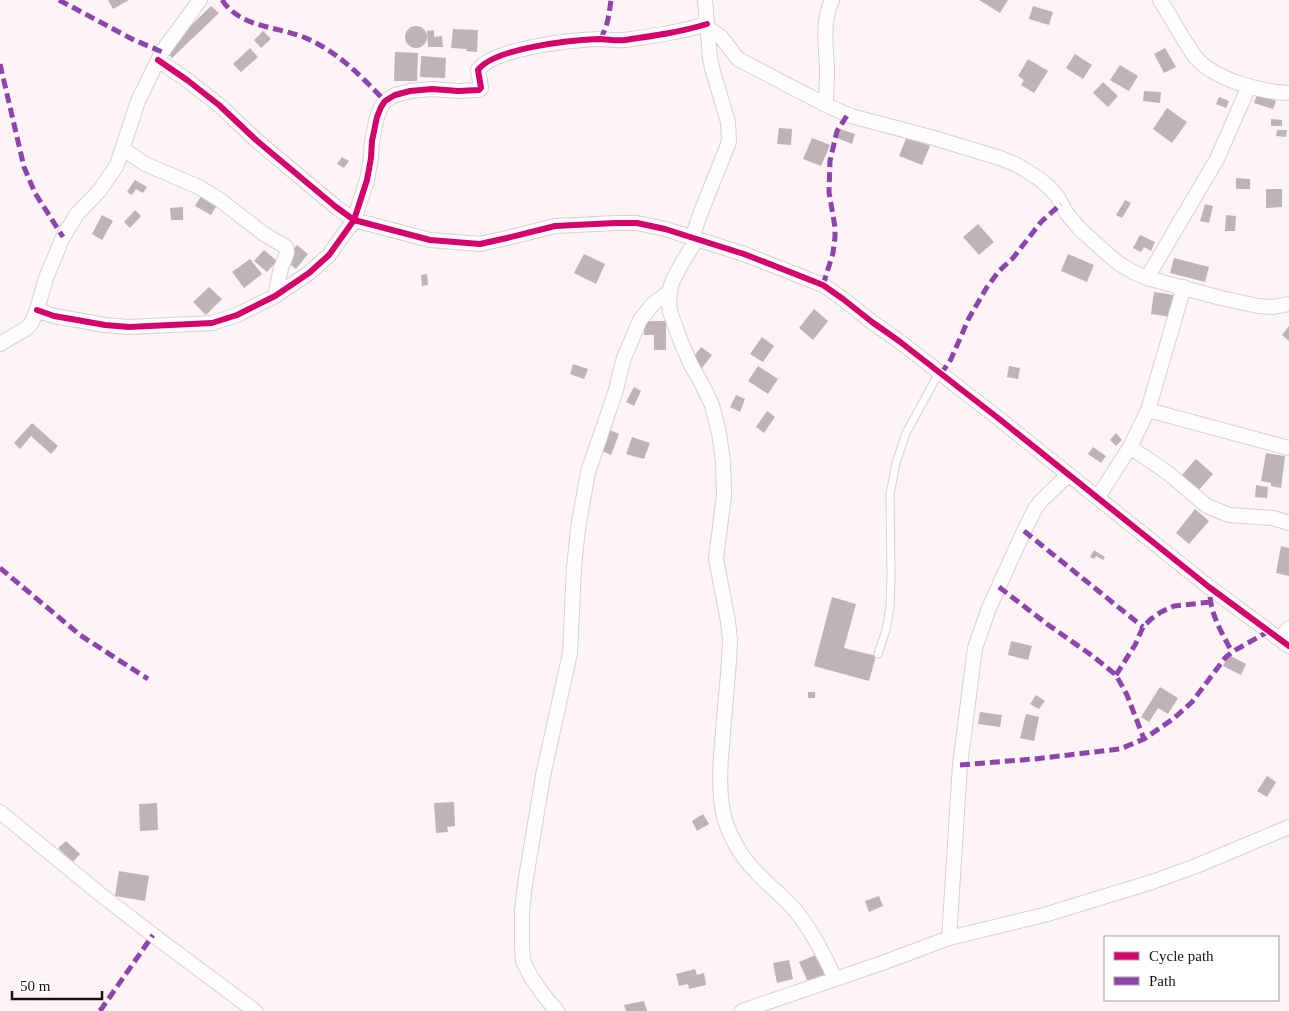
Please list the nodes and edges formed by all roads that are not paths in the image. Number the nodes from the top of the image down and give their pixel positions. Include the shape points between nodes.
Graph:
1 (200, 0) edge
2 (705, 0) edge
3 (832, 0) edge
4 (1160, 0) edge
5 (708, 26) junction
6 (158, 60) junction
7 (1250, 86) junction
8 (1289, 93) edge
9 (826, 105) junction
10 (123, 149) junction
11 (354, 220) junction
12 (694, 238) junction
13 (1147, 278) junction
14 (1184, 287) junction
15 (670, 291) junction
16 (275, 296) junction
17 (1289, 304) edge
18 (37, 310) junction
19 (0, 344) edge
20 (939, 373) junction
21 (1148, 410) junction
22 (1130, 447) junction
23 (1289, 448) edge
24 (1068, 475) junction
25 (1098, 497) junction
26 (1289, 523) edge
27 (1289, 628) edge
28 (1285, 643) edge
29 (878, 654) dead end
30 (0, 812) edge
31 (1289, 828) edge
32 (949, 938) junction
33 (835, 978) junction
34 (255, 1011) edge
35 (557, 1011) edge
36 (742, 1011) edge

1 - 6 street
2 - 5 street
3 - 9 street via 825,36
4 - 7 street via 1196,59 1210,70
5 - 9 street via 738,59
5 - 11 street via 623,40 573,41 519,51 481,66 478,70 481,88 477,90 432,88 395,95 385,101 377,116 367,180
5 - 12 street via 712,68 728,122 729,142
6 - 10 street via 138,101
6 - 11 street via 219,105 256,140
7 - 8 street
7 - 13 street via 1217,159
9 - 13 street via 851,116 1017,165 1050,188 1071,219 1104,251 1118,263
10 - 16 street via 145,164 199,187 286,248
10 - 18 street via 111,175 77,214 63,237
11 - 12 street via 430,240 480,244 555,226 615,222 665,228
11 - 16 street via 329,255
12 - 15 street
12 - 20 street via 823,285
13 - 14 street
14 - 17 street via 1258,306
14 - 21 street
15 - 33 street via 674,325 712,405 720,433 723,462 724,495 716,559 730,640 720,766 722,808 728,831 743,856 813,935
15 - 35 street via 640,320 624,358 588,472 578,528 570,653 543,776 522,911 523,961
16 - 18 street via 212,323 105,325
18 - 19 street via 27,328
20 - 24 street
20 - 29 lane via 906,432 896,463 890,494 890,607
21 - 22 street
21 - 23 street
22 - 25 street
22 - 26 street via 1207,506 1229,515 1273,518
24 - 25 street
24 - 32 street via 1035,509 989,608 975,648 960,765
25 - 28 street via 1209,588
27 - 28 street
30 - 34 street via 108,900
31 - 32 street via 1152,882 1044,915
32 - 33 street
33 - 36 street

